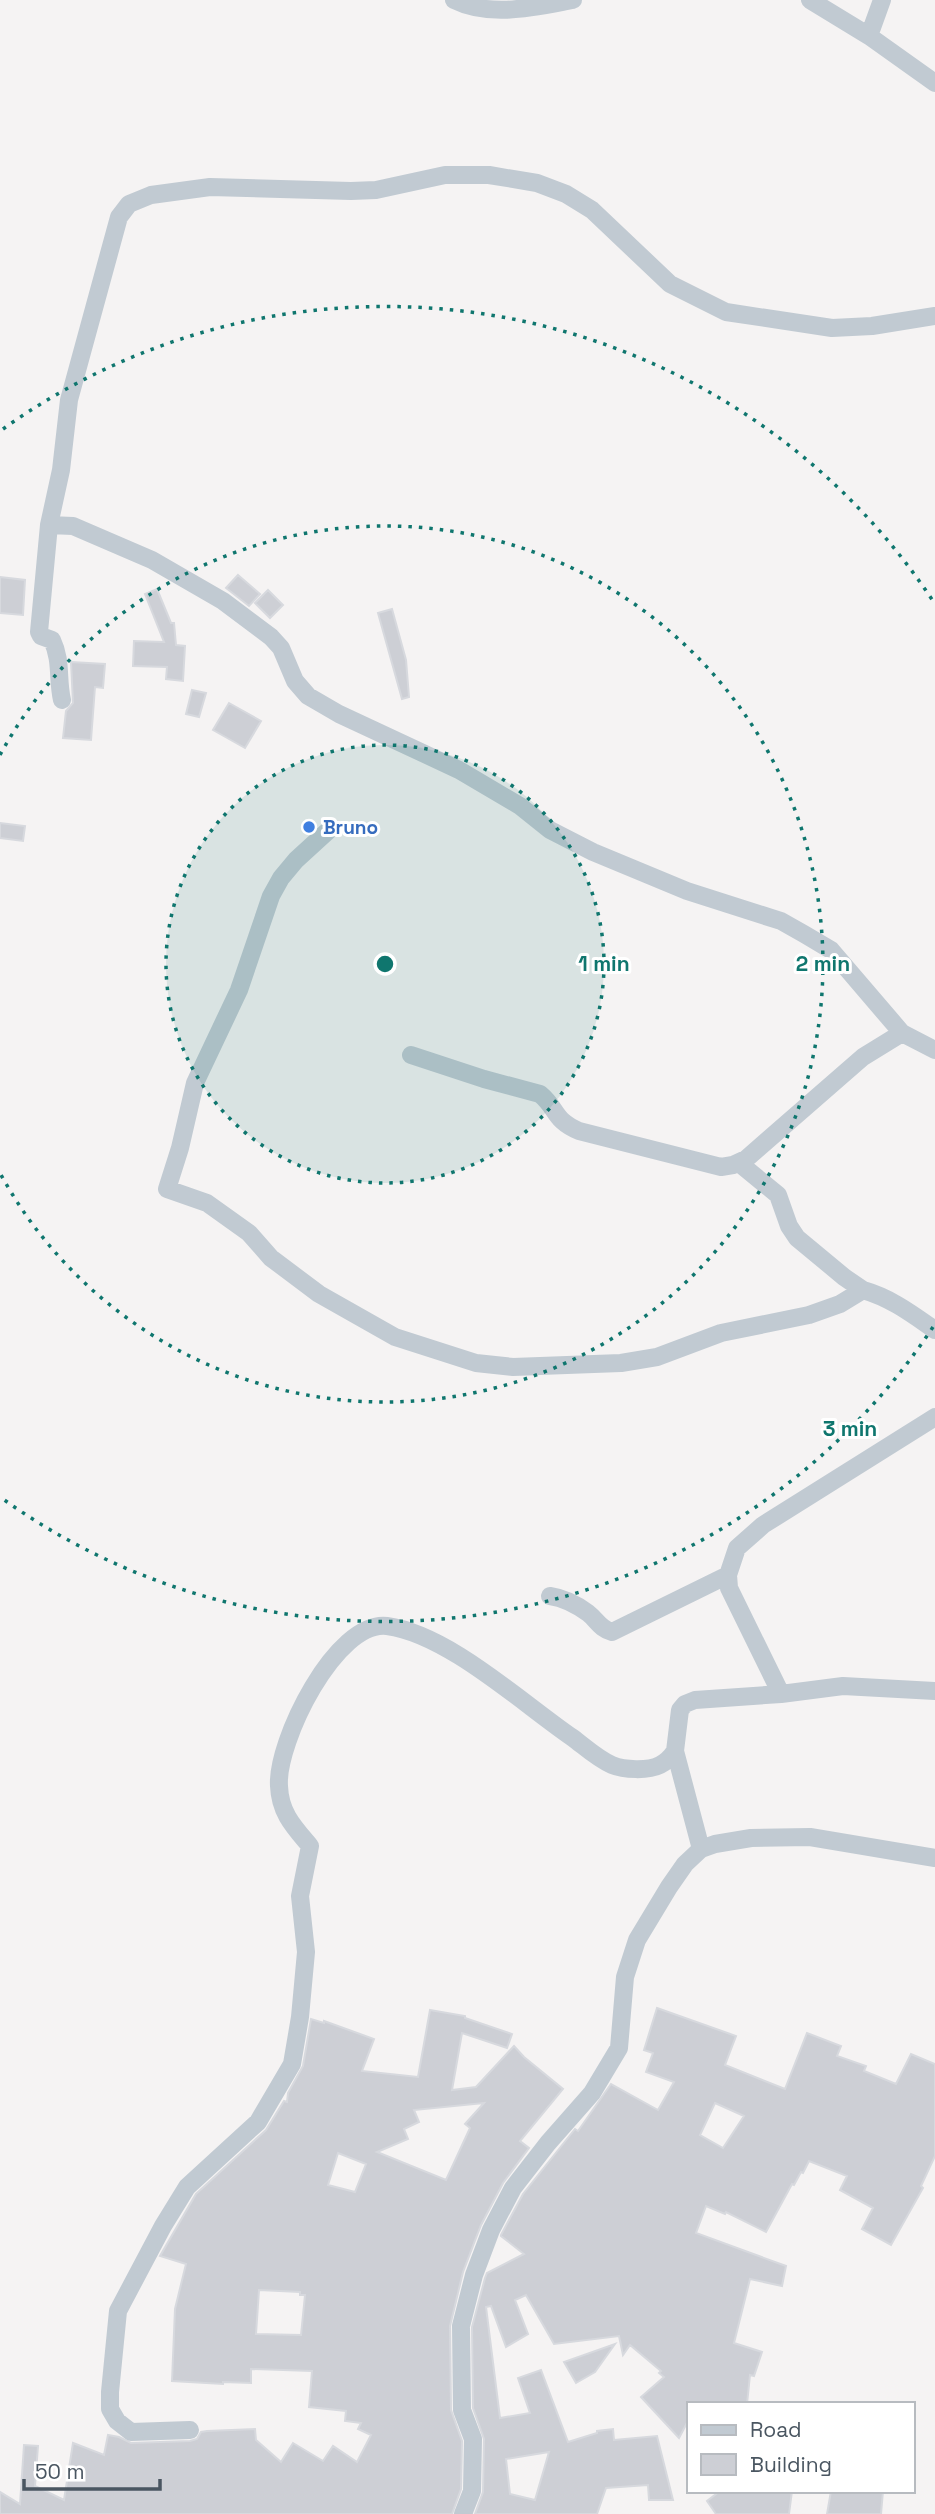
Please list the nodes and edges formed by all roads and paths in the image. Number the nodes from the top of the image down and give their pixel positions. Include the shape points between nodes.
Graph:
1 (454, 0) edge
2 (573, 0) edge
3 (810, 0) edge
4 (882, 0) edge
5 (869, 36) junction
6 (935, 83) edge
7 (935, 316) edge
8 (49, 525) junction
9 (62, 700) dead end
10 (331, 828) dead end
11 (902, 1033) junction
12 (935, 1050) edge
13 (411, 1055) dead end
14 (739, 1163) junction
15 (863, 1290) junction
16 (935, 1330) edge
17 (935, 1417) edge
18 (728, 1575) junction
19 (550, 1596) dead end
20 (935, 1691) edge
21 (781, 1695) junction
22 (675, 1751) junction
23 (701, 1849) junction
24 (935, 1858) edge
25 (190, 2430) dead end
26 (463, 2514) edge

1 - 2 street via 485,9
3 - 5 street
4 - 5 street
5 - 6 street
7 - 8 street via 832,328 726,312 670,284 579,202 544,186 506,177 445,175 376,190 211,187 150,195 130,204 118,217 69,400
8 - 9 street via 38,632 52,640 59,656
8 - 11 street via 73,526 203,588 271,637 308,696 459,770 520,806 550,830 687,891 781,921 831,950
10 - 15 street via 296,860 271,896 239,990 195,1083 167,1188 207,1203 319,1294 395,1337 476,1363 513,1367 657,1357 721,1333 810,1315
11 - 12 street
11 - 14 street via 863,1057
13 - 14 street via 540,1094 564,1124 579,1131 722,1167
14 - 15 street via 778,1195 797,1238
15 - 16 street via 906,1309
17 - 18 street via 763,1525 737,1548
18 - 19 street via 612,1632 562,1598
18 - 21 street via 729,1588
20 - 21 street via 843,1686
21 - 22 street via 685,1704 680,1710
22 - 23 street
22 - 25 street via 652,1767 613,1765 490,1675 424,1638 386,1626 356,1634 308,1693 281,1761 279,1787 287,1820 310,1846 300,1896 306,1952 292,2064 258,2122 187,2187 118,2311 110,2392 110,2409 117,2421 131,2432
23 - 24 street via 751,1838 810,1837
23 - 26 street via 669,1886 637,1940 625,1977 619,2048 592,2093 513,2188 474,2275 461,2326 462,2410 472,2439 472,2491

